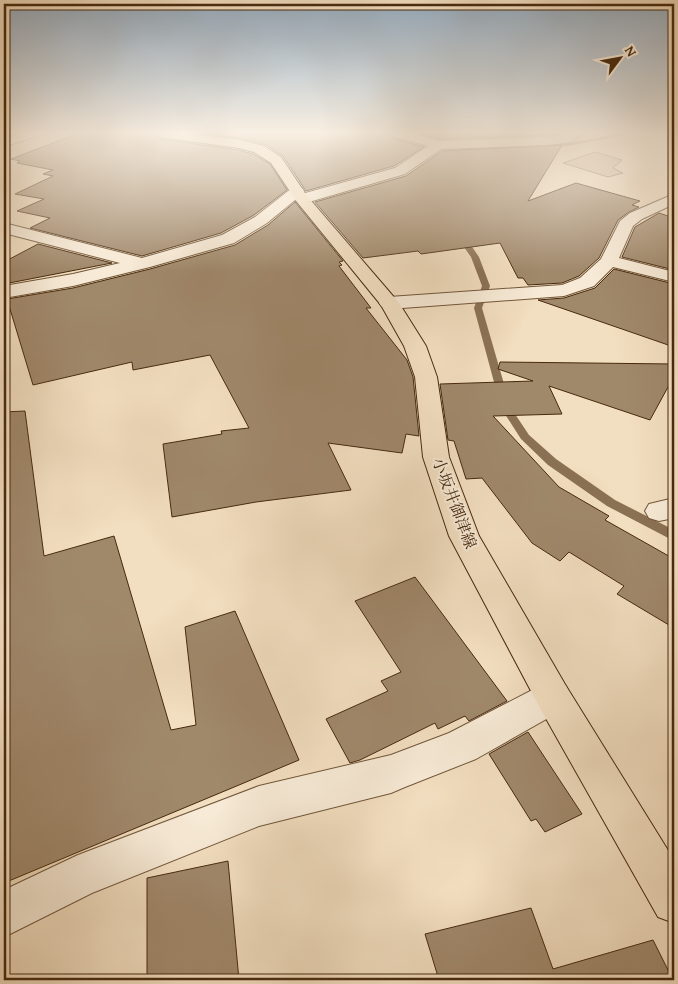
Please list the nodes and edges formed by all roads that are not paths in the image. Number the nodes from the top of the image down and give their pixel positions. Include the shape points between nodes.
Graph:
1 (289, 179) edge
2 (367, 179) edge
3 (300, 195) junction
4 (674, 198) edge
5 (4, 228) edge
6 (608, 261) junction
7 (144, 264) junction
8 (674, 277) edge
9 (4, 292) edge
10 (389, 303) junction
11 (553, 697) junction
12 (674, 901) edge
13 (4, 914) edge

1 - 3 main road, 小坂井御津線
2 - 3 street
3 - 7 street via 228,239
3 - 10 main road, 小坂井御津線
4 - 6 street via 626,224
5 - 7 street
6 - 8 street
6 - 10 street via 587,282 564,290
7 - 9 street
10 - 11 main road, 小坂井御津線 via 414,346 426,377 436,458 464,536
11 - 12 main road, 小坂井御津線
11 - 13 street via 462,746 391,774 259,806 78,878

